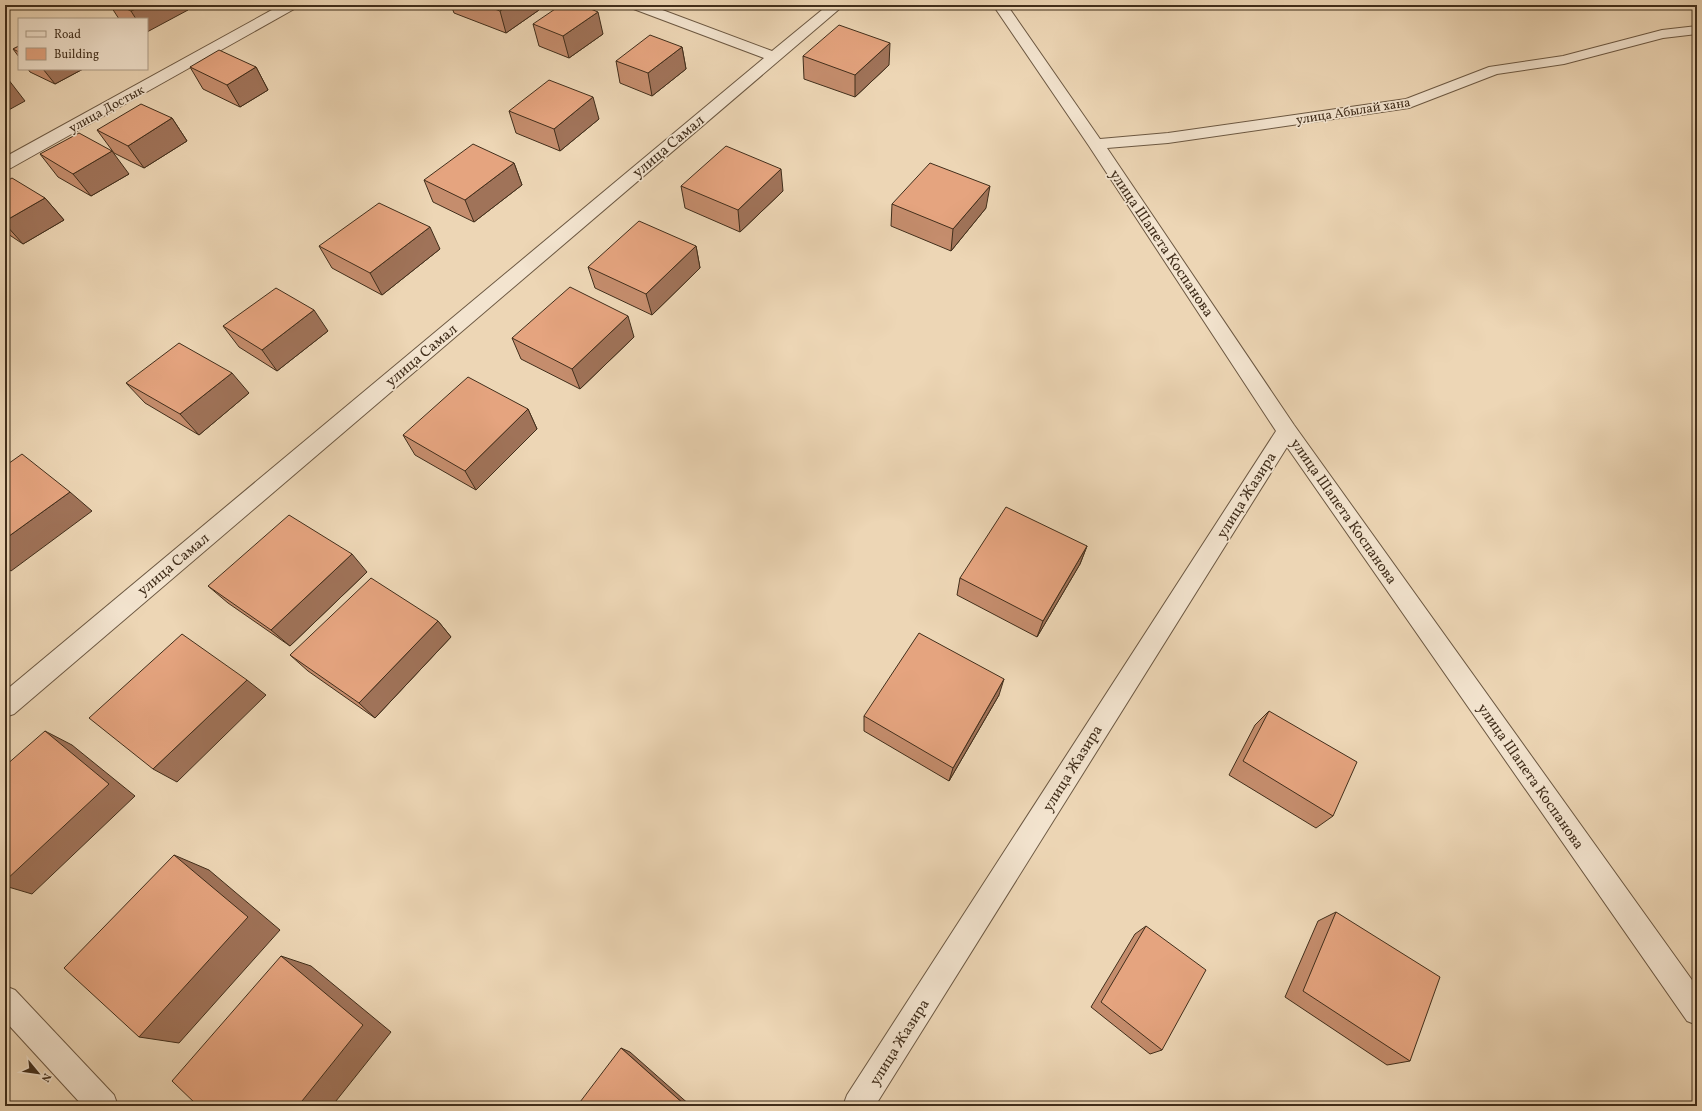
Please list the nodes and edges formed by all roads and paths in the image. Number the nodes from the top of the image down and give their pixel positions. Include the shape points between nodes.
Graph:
1 (292, 5) edge
2 (636, 5) edge
3 (837, 5) edge
4 (1000, 5) edge
5 (1697, 30) edge
6 (774, 57) junction
7 (1096, 144) junction
8 (5, 164) edge
9 (1286, 431) junction
10 (5, 706) edge
11 (5, 1000) edge
12 (1697, 1011) edge
13 (103, 1106) edge
14 (858, 1106) edge

1 - 8 street, улица Достык
2 - 6 street
3 - 6 street, улица Самал
4 - 7 street, улица Шапета Коспанова
5 - 7 street, улица Абылай хана via 1662,34 1564,60 1494,70 1409,103 1168,138
6 - 10 street, улица Самал
7 - 9 street, улица Шапета Коспанова
9 - 12 street, улица Шапета Коспанова
9 - 14 street, улица Жазира
11 - 13 street

